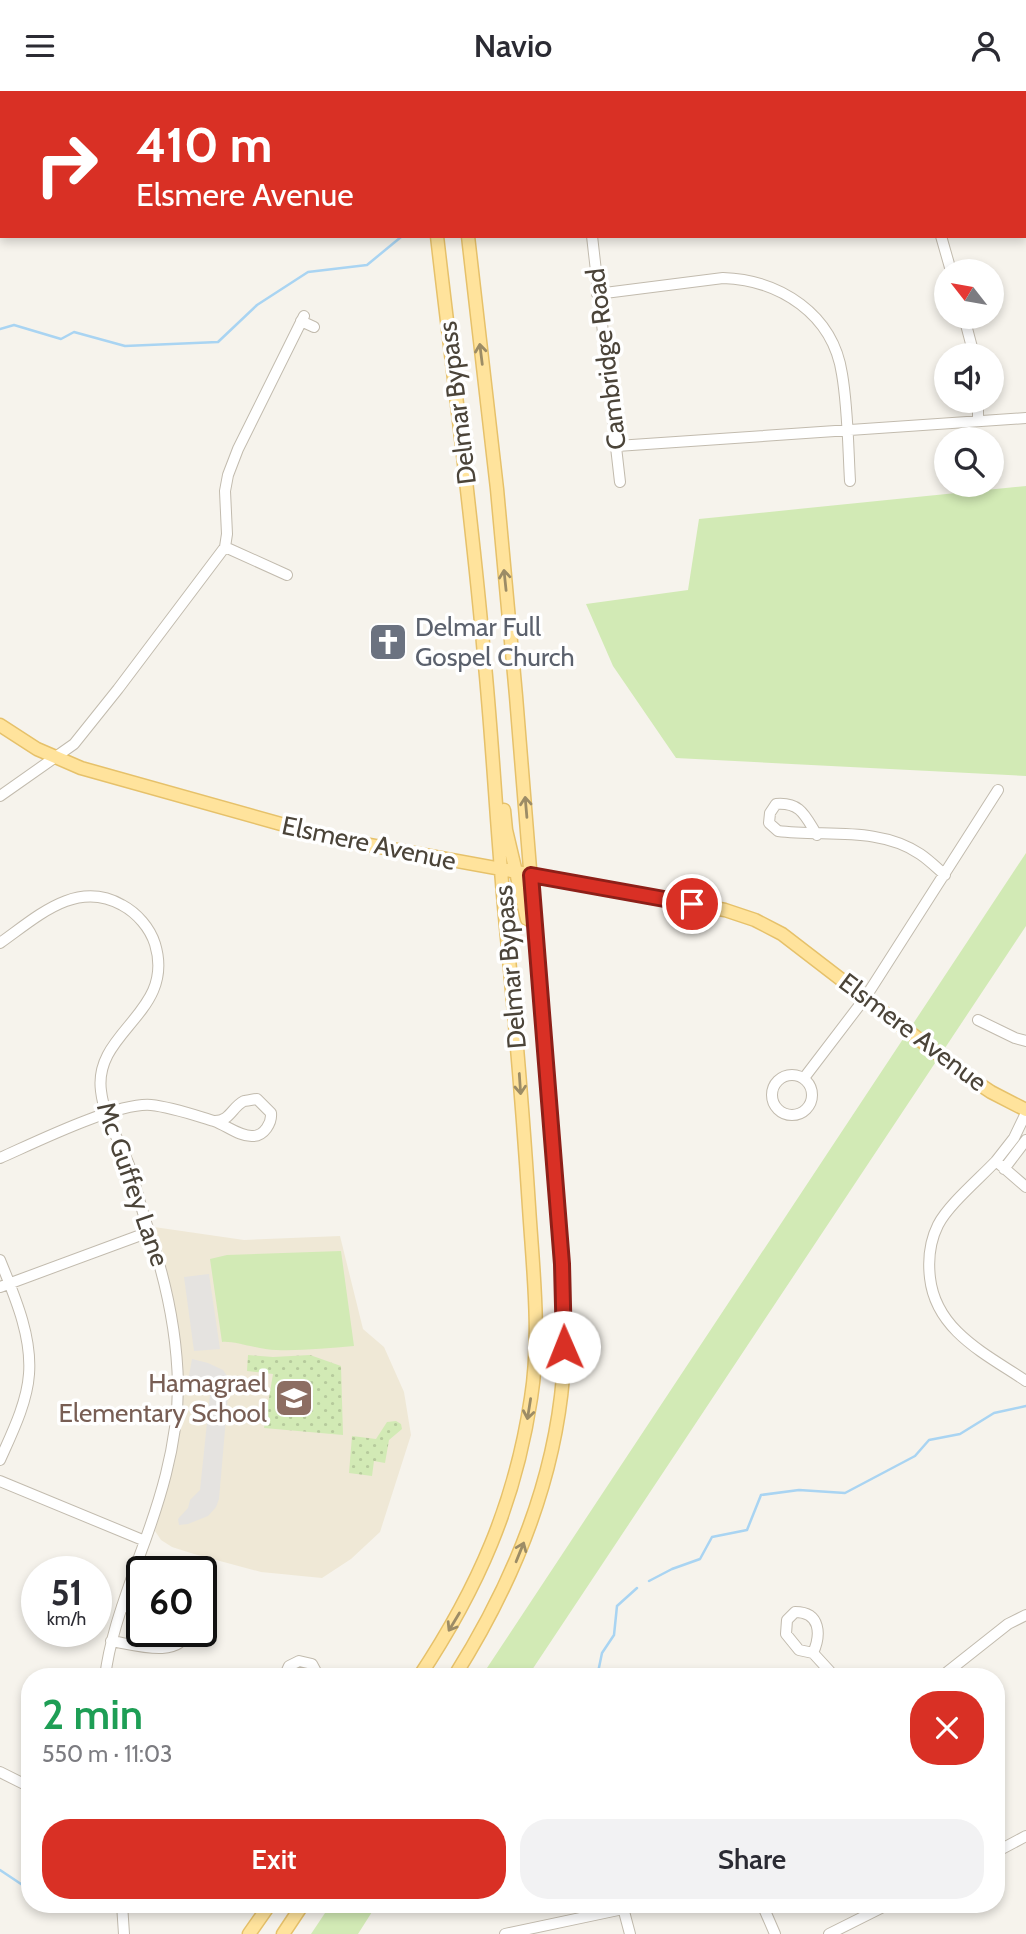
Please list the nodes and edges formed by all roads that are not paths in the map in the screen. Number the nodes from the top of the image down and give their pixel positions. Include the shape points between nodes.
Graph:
1 (437, 238) edge
2 (468, 238) edge
3 (592, 238) edge
4 (941, 238) edge
5 (947, 259) edge
6 (597, 294) junction
7 (314, 327) dead end
8 (978, 413) edge
9 (1026, 418) edge
10 (978, 421) junction
11 (847, 429) junction
12 (617, 446) junction
13 (849, 481) dead end
14 (620, 482) dead end
15 (225, 547) junction
16 (287, 575) dead end
17 (489, 717) junction
18 (0, 725) edge
19 (54, 758) junction
20 (998, 790) dead end
21 (0, 796) edge
22 (817, 835) junction
23 (501, 870) junction
24 (517, 872) junction
25 (531, 875) junction
26 (945, 875) junction
27 (0, 943) edge
28 (865, 998) junction
29 (978, 1020) dead end
30 (543, 1040) junction
31 (1026, 1041) edge
32 (804, 1078) junction
33 (1026, 1112) edge
34 (106, 1114) junction
35 (215, 1121) junction
36 (1026, 1140) edge
37 (0, 1158) edge
38 (996, 1161) junction
39 (1004, 1169) junction
40 (1026, 1187) edge
41 (149, 1231) junction
42 (0, 1259) edge
43 (5, 1285) edge
44 (1026, 1381) edge
45 (0, 1460) edge
46 (0, 1481) edge
47 (145, 1541) junction
48 (122, 1606) junction
49 (126, 1607) edge
50 (1026, 1615) edge
51 (112, 1638) edge
52 (110, 1647) edge
53 (813, 1653) dead end
54 (106, 1668) edge
55 (290, 1668) edge
56 (314, 1668) edge
57 (425, 1668) edge
58 (459, 1668) edge
59 (827, 1668) edge
60 (953, 1668) edge
61 (0, 1772) edge
62 (21, 1782) edge
63 (1026, 1836) edge
64 (1005, 1847) edge
65 (123, 1913) edge
66 (264, 1913) edge
67 (297, 1913) edge
68 (597, 1913) edge
69 (625, 1913) edge
70 (766, 1913) edge
71 (871, 1913) edge
72 (124, 1934) edge
73 (250, 1934) edge
74 (284, 1934) edge
75 (505, 1934) edge
76 (630, 1934) edge
77 (775, 1934) edge
78 (829, 1934) edge

1 - 17 main road, Delmar Bypass
25 -> 2 main road, Delmar Bypass via 497,488
3 - 6 street, Cambridge Road
4 - 5 street
6 - 11 street via 723,278 785,292 813,313 833,346 842,371
6 - 12 street, Cambridge Road
7 - 15 street via 303,318 238,449 225,491
8 - 10 street
9 - 10 street
10 - 11 street
11 - 12 street
11 - 13 street
12 - 14 street, Cambridge Road
15 - 16 street
15 - 19 street via 92,722 69,749
17 - 23 main road, Delmar Bypass
17 - 24 main road
18 - 19 main road, Elsmere Avenue
19 - 21 street
19 - 23 main road, Elsmere Avenue via 331,838
20 - 26 street
22 - 22 street via 790,803 776,804 770,813 769,823 778,831
22 - 26 street via 859,835 901,844
23 - 24 main road, Elsmere Avenue
23 -> 57 main road, Delmar Bypass via 534,1282 534,1378 523,1446 487,1559
24 - 25 main road, Elsmere Avenue
24 - 30 main road via 526,907
25 - 28 main road, Elsmere Avenue via 725,910 755,920 782,934
25 - 30 main road, Delmar Bypass
26 - 28 street
27 - 34 street, Mc Guffey Lane via 59,903 84,895 122,905 149,931 156,946 157,980 148,1005 112,1047 102,1068
28 - 32 street
28 - 33 main road, Elsmere Avenue via 964,1074
29 - 31 street
58 -> 30 main road, Delmar Bypass via 521,1552 544,1482 559,1409 564,1347 562,1264
32 - 32 street via 791,1074 774,1084 773,1104 782,1113 802,1113 811,1102 812,1089
33 - 38 street
34 - 35 street via 154,1105
34 - 37 street
34 - 41 street, Mc Guffey Lane
35 - 35 street via 256,1136 265,1131 271,1113 257,1099 244,1101 226,1118
36 - 39 street
38 - 39 street
38 - 44 street via 938,1225 928,1261 931,1291 942,1317 961,1338
39 - 40 street
41 - 43 street
41 - 47 street, Mc Guffey Lane via 173,1321 178,1388 168,1470
42 - 43 street
43 - 45 street via 25,1329 30,1372
46 - 47 street
47 - 48 street, Mc Guffey Lane
48 - 49 street
48 - 51 street, Mc Guffey Lane
50 - 60 street
52 - 54 street, Mc Guffey Lane
53 - 59 street
55 - 56 street via 305,1661
61 - 62 street
63 - 64 street
65 - 72 street
66 - 73 main road
67 - 74 main road
68 - 75 street
69 - 76 street
70 - 77 street
71 - 78 street

